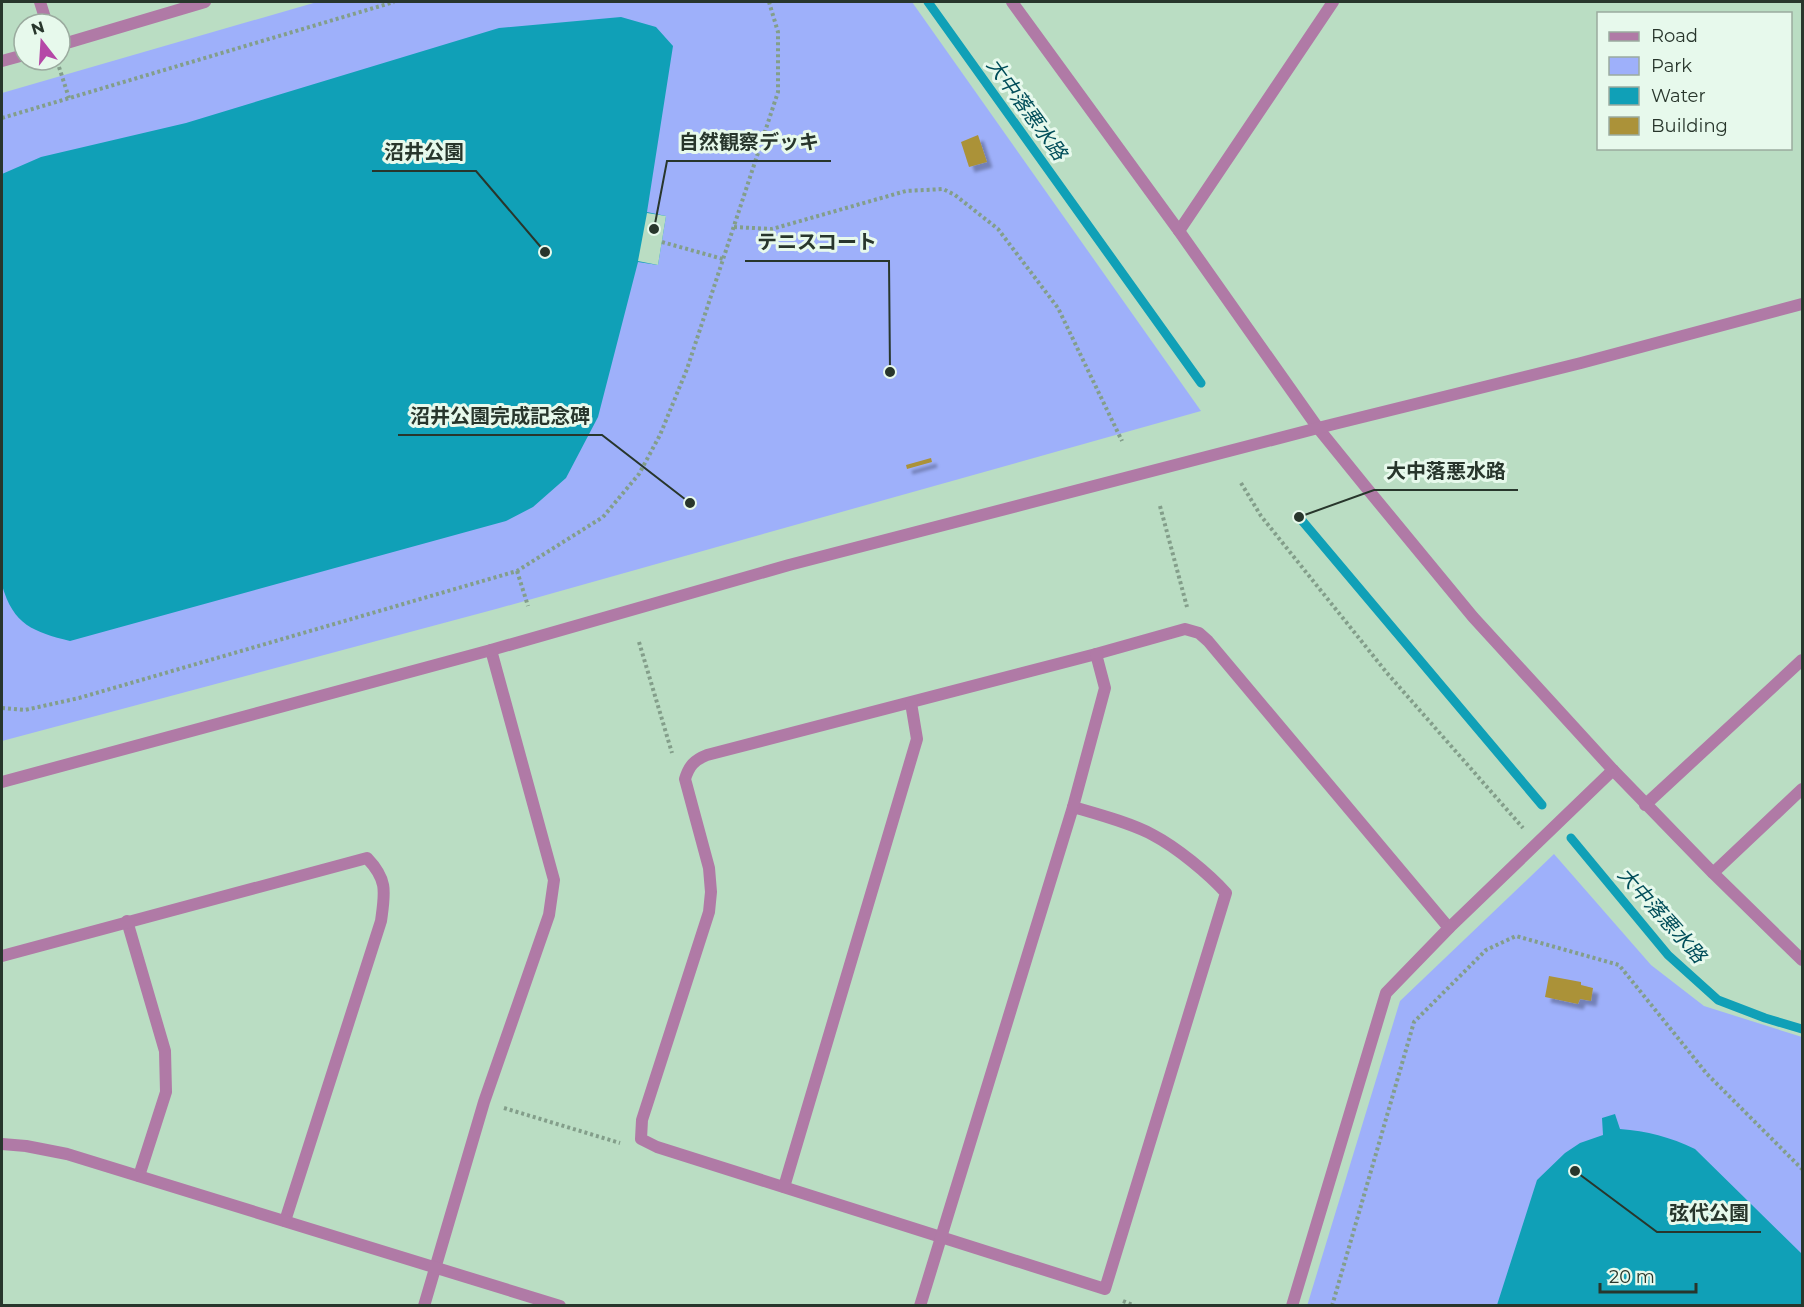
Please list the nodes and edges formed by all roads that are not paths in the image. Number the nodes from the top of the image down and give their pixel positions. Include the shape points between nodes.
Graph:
1 (205, 2) edge
2 (1012, 2) edge
3 (1333, 2) edge
4 (72, 41) edge
5 (1179, 231) junction
6 (1803, 304) edge
7 (1318, 428) junction
8 (491, 650) junction
9 (1096, 654) junction
10 (1803, 660) edge
11 (911, 703) junction
12 (1613, 770) junction
13 (2, 782) edge
14 (1803, 789) edge
15 (1645, 805) junction
16 (1073, 807) junction
17 (1713, 873) junction
18 (127, 921) junction
19 (1449, 928) junction
20 (2, 956) edge
21 (1803, 960) edge
22 (2, 1144) edge
23 (139, 1176) junction
24 (784, 1187) junction
25 (285, 1221) junction
26 (942, 1237) junction
27 (436, 1267) junction
28 (423, 1305) edge
29 (560, 1305) edge
30 (920, 1305) edge
31 (1292, 1305) edge

1 - 4 street
2 - 5 street
3 - 5 street
5 - 7 street
6 - 7 street
7 - 8 street via 789,565
7 - 12 street via 1473,617
8 - 13 street
8 - 27 street via 554,880 549,915 484,1102
9 - 11 street
9 - 16 street via 1105,687
9 - 19 street via 1185,629 1198,633
10 - 15 street
11 - 24 street via 917,739
11 - 24 street via 707,755 688,769 686,779 709,868 709,912 642,1120 641,1139
12 - 15 street
12 - 19 street
14 - 17 street
15 - 17 street
16 - 26 street
16 - 26 street via 1153,835 1210,875 1226,893 1105,1289
17 - 21 street
18 - 20 street
18 - 23 street via 165,1051 166,1092
18 - 25 street via 367,858 380,871 385,894 381,921
19 - 31 street via 1386,993
22 - 23 street via 67,1154
23 - 25 street
24 - 26 street
25 - 27 street
26 - 30 street
27 - 28 street
27 - 29 street

